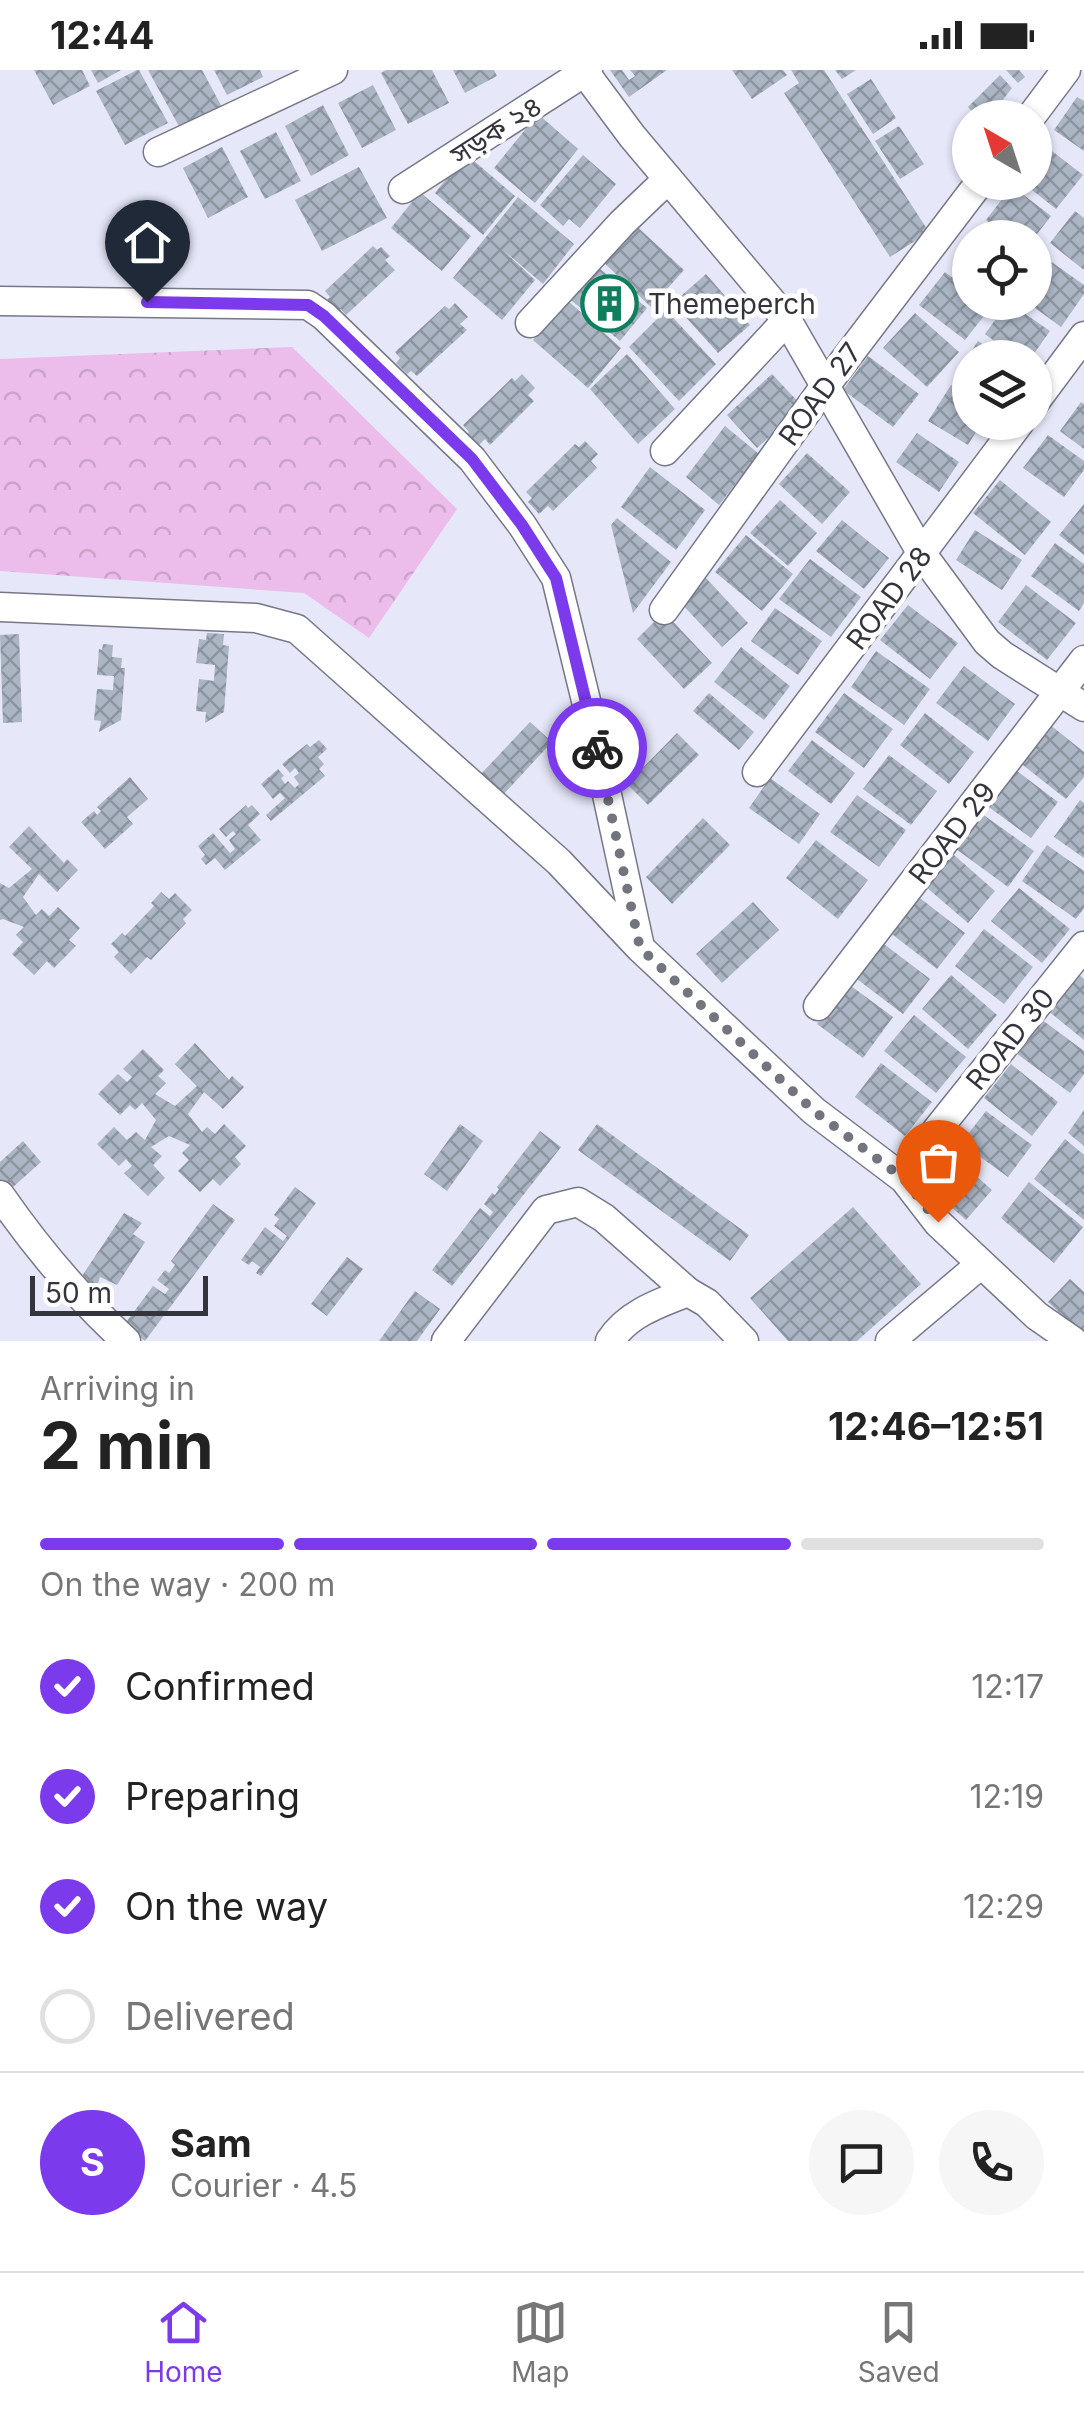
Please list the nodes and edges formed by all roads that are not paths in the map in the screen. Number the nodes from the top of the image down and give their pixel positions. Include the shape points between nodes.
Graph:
1 (333, 70) edge
2 (1066, 70) edge
3 (585, 71) edge
4 (1044, 100) edge
5 (158, 152) dead end
6 (668, 179) junction
7 (403, 189) dead end
8 (966, 200) edge
9 (0, 301) edge
10 (787, 320) junction
11 (530, 324) dead end
12 (1084, 336) edge
13 (1052, 379) edge
14 (825, 386) junction
15 (1007, 440) edge
16 (664, 451) dead end
17 (922, 554) junction
18 (0, 607) edge
19 (664, 610) dead end
20 (1084, 660) edge
21 (1072, 700) edge
22 (757, 772) dead end
23 (1084, 946) edge
24 (640, 948) junction
25 (818, 1006) dead end
26 (936, 1132) dead end
27 (0, 1195) edge
28 (980, 1264) junction
29 (688, 1292) junction
30 (126, 1341) edge
31 (446, 1341) edge
32 (610, 1341) edge
33 (744, 1341) edge
34 (890, 1341) edge
35 (1073, 1341) edge

1 - 5 street
2 - 4 street
3 - 6 street
3 - 7 street, সড়ক ২৪
6 - 10 street
6 - 11 street
8 - 14 street, ROAD 27
9 - 24 street via 308,305 472,459 556,578
10 - 14 street
10 - 16 street
12 - 13 street
14 - 17 street
14 - 19 street, ROAD 27
15 - 17 street, ROAD 28
17 - 21 street via 987,642
17 - 22 street, ROAD 28
18 - 24 street via 256,618 296,629 559,862
20 - 21 street, ROAD 29
21 - 25 street, ROAD 29
23 - 26 street, ROAD 30
24 - 28 street via 814,1111 904,1179
27 - 30 street
28 - 34 street
28 - 35 street
29 - 31 street via 578,1202 546,1210
29 - 32 street via 646,1308
29 - 33 street

